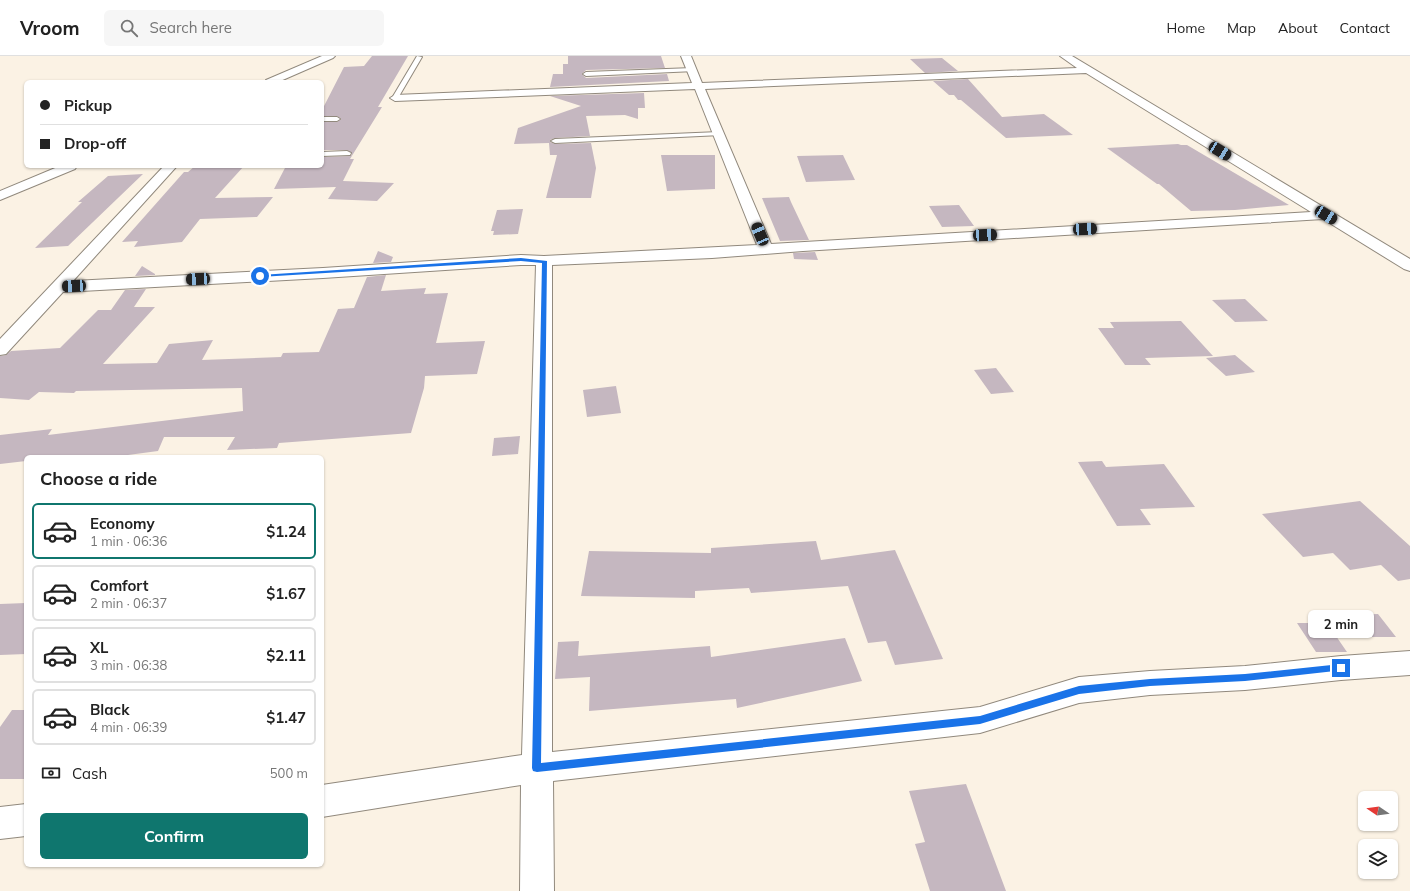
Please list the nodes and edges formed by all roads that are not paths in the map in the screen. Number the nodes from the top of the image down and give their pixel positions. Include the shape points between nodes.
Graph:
1 (330, 56) edge
2 (686, 56) edge
3 (1065, 56) edge
4 (420, 57) dead end
5 (693, 70) junction
6 (1088, 70) junction
7 (586, 74) dead end
8 (275, 80) edge
9 (700, 86) junction
10 (394, 98) joint
11 (324, 119) edge
12 (337, 119) dead end
13 (719, 134) junction
14 (555, 141) dead end
15 (347, 153) dead end
16 (324, 154) edge
17 (66, 168) edge
18 (169, 168) edge
19 (0, 196) edge
20 (1326, 215) junction
21 (766, 249) junction
22 (544, 261) junction
23 (1410, 266) edge
24 (58, 287) junction
25 (0, 350) edge
26 (1410, 663) edge
27 (537, 768) junction
28 (324, 801) edge
29 (24, 820) edge
30 (0, 823) edge
31 (537, 891) edge

1 - 8 street
2 - 5 street
3 - 6 street
4 - 10 lane
5 - 7 lane
5 - 9 street
6 - 9 street
6 - 20 street
9 - 10 street
9 - 13 street
11 - 12 lane
13 - 14 lane
13 - 21 street
15 - 16 lane
17 - 19 street
18 - 24 street
20 - 21 street
20 - 23 street
21 - 22 street
22 - 24 street via 521,260
22 - 27 street
24 - 25 street
26 - 27 street via 1245,678 1150,682 1079,690 980,720
27 - 28 street
27 - 31 street
29 - 30 street

